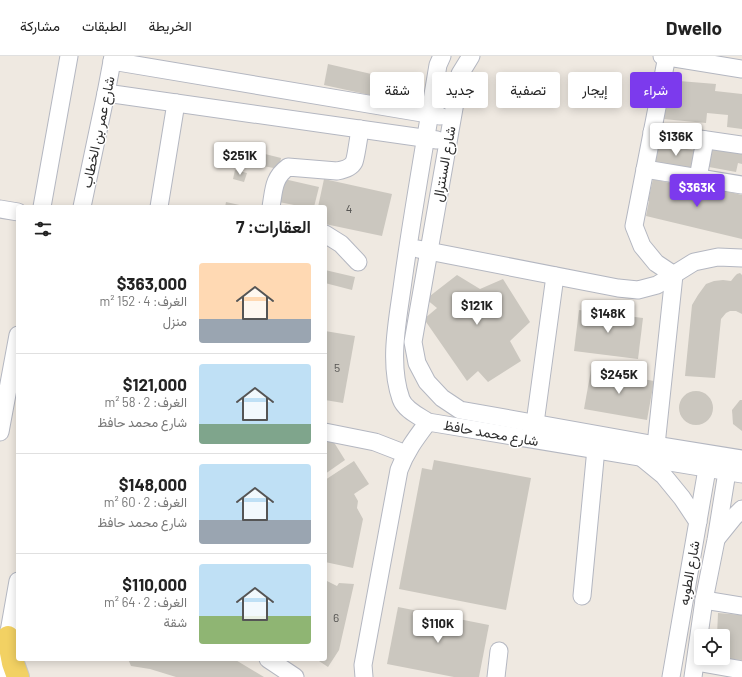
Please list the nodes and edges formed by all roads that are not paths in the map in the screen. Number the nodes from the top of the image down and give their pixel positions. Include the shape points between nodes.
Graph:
1 (69, 56) edge
2 (442, 56) edge
3 (471, 56) edge
4 (665, 56) edge
5 (113, 59) edge
6 (742, 69) edge
7 (106, 93) junction
8 (302, 93) junction
9 (176, 103) junction
10 (430, 114) junction
11 (452, 118) junction
12 (297, 120) junction
13 (360, 129) junction
14 (652, 132) junction
15 (426, 138) junction
16 (705, 140) junction
17 (448, 142) junction
18 (742, 145) edge
19 (645, 169) junction
20 (698, 178) junction
21 (742, 185) edge
22 (42, 205) edge
23 (82, 205) edge
24 (159, 205) edge
25 (271, 205) edge
26 (0, 209) edge
27 (16, 212) edge
28 (327, 235) edge
29 (408, 247) junction
30 (429, 251) junction
31 (742, 258) edge
32 (358, 262) dead end
33 (674, 275) junction
34 (555, 276) junction
35 (15, 355) edge
36 (428, 422) junction
37 (535, 423) junction
38 (0, 432) edge
39 (327, 432) edge
40 (596, 442) junction
41 (656, 445) junction
42 (406, 454) junction
43 (642, 458) junction
44 (742, 459) edge
45 (706, 469) junction
46 (734, 473) edge
47 (742, 510) edge
48 (698, 522) junction
49 (716, 540) junction
50 (16, 592) edge
51 (582, 596) dead end
52 (704, 600) junction
53 (742, 606) edge
54 (8, 637) junction
55 (499, 651) dead end
56 (271, 661) edge
57 (694, 669) edge
58 (742, 670) edge
59 (1, 677) edge
60 (18, 677) edge
61 (295, 677) edge
62 (364, 677) edge
63 (496, 677) edge
64 (671, 677) edge

1 - 22 street
2 - 10 street, شارع السنترال via 438,65
3 - 11 street, شارع السنترال via 460,74
4 - 6 street
4 - 14 street
5 - 7 street, شارع عمر بن الخطاب
5 - 8 street
7 - 9 street
7 - 23 street, شارع عمر بن الخطاب
8 - 10 street
8 - 12 street
9 - 12 street
9 - 24 street
10 - 11 street
10 - 15 street, شارع السنترال
11 - 17 street, شارع السنترال
12 - 13 street
13 - 15 street
13 - 25 street via 354,162 344,170 337,171 288,167 277,178
14 - 16 street
14 - 19 street
15 - 17 street
15 - 29 street, شارع السنترال
16 - 18 street
16 - 20 street
17 - 30 street, شارع السنترال
19 - 20 street
19 - 33 street via 634,226 642,246 656,262
20 - 21 street
26 - 27 street
28 - 32 street via 341,244
29 - 30 street
29 - 36 street, شارع محمد حافظ via 395,342 396,378 401,401 410,411
30 - 34 street
30 - 37 street, شارع محمد حافظ via 413,342 417,363 427,382 442,398 460,410
31 - 33 street via 718,257 694,262
33 - 34 street via 657,285 638,290
33 - 41 street
34 - 37 street
35 - 38 street
36 - 40 street, شارع محمد حافظ
36 - 42 street
37 - 40 street, شارع محمد حافظ
39 - 42 street via 375,442
40 - 41 street, شارع محمد حافظ
40 - 43 street, شارع محمد حافظ
40 - 51 street
41 - 44 street, شارع محمد حافظ
42 - 62 street via 397,478 363,665
43 - 45 street, شارع محمد حافظ
43 - 48 street via 664,476
45 - 46 street, شارع محمد حافظ
45 - 48 street, شارع الطوبه
46 - 49 street, شارع الطوبه
47 - 49 street
48 - 64 street, شارع الطوبه
49 - 52 street, شارع الطوبه
50 - 54 street
52 - 53 street
52 - 57 street, شارع الطوبه
54 - 59 street
54 - 60 main road
55 - 63 street
56 - 61 street
57 - 58 street

